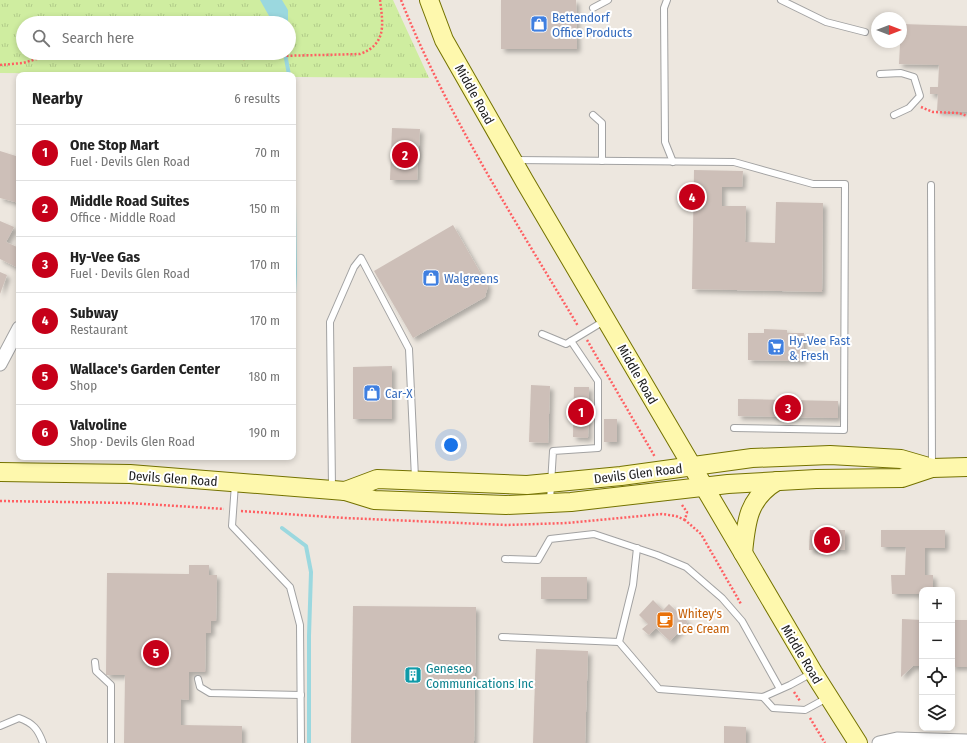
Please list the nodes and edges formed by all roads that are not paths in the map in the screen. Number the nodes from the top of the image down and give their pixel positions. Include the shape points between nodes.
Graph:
1 (429, 0) edge
2 (608, 0) edge
3 (667, 0) edge
4 (781, 0) edge
5 (593, 8) dead end
6 (865, 32) dead end
7 (880, 74) dead end
8 (593, 115) dead end
9 (894, 115) dead end
10 (512, 160) junction
11 (602, 161) junction
12 (672, 162) junction
13 (931, 185) dead end
14 (606, 319) junction
15 (16, 334) edge
16 (542, 334) dead end
17 (572, 341) junction
18 (0, 364) edge
19 (734, 428) dead end
20 (692, 467) junction
21 (967, 467) edge
22 (932, 468) junction
23 (0, 472) edge
24 (777, 481) junction
25 (235, 482) junction
26 (415, 482) junction
27 (551, 483) junction
28 (704, 487) junction
29 (338, 490) junction
30 (550, 503) junction
31 (637, 548) junction
32 (743, 553) junction
33 (505, 559) dead end
34 (502, 637) dead end
35 (619, 642) junction
36 (95, 662) dead end
37 (813, 672) junction
38 (198, 679) dead end
39 (780, 689) junction
40 (301, 695) junction
41 (763, 697) junction
42 (828, 698) junction
43 (0, 726) edge
44 (967, 741) edge
45 (42, 743) edge
46 (111, 743) edge
47 (301, 743) edge
48 (858, 743) edge
49 (879, 743) edge

1 - 10 main road, Middle Road via 444,40
2 - 5 lane
3 - 12 lane via 664,8 665,142
4 - 6 lane via 826,22
7 - 9 lane via 901,73 914,77 920,96 909,108
8 - 11 lane via 602,123
10 - 11 lane
10 - 14 main road, Middle Road
11 - 12 lane
12 - 19 lane via 734,162 813,184 845,184 844,430
13 - 22 lane
14 - 17 lane
14 - 20 main road, Middle Road
15 - 18 street
16 - 17 lane via 566,344
17 - 27 lane via 598,381 598,448 553,451
20 - 22 main road, Devils Glen Road via 752,458 830,455 901,459
20 - 27 main road, Devils Glen Road
20 - 28 main road, Middle Road
21 - 22 main road, Devils Glen Road
22 - 24 main road, Devils Glen Road via 902,478
23 - 25 main road, Devils Glen Road via 130,474
24 - 28 main road, Devils Glen Road
24 - 32 main road via 755,499 745,529
25 - 29 main road, Devils Glen Road
25 - 40 lane via 232,526 290,586 300,625
26 - 27 main road, Devils Glen Road
26 - 29 main road, Devils Glen Road via 377,479
26 - 29 lane via 409,349 361,258 354,267 330,322
27 - 30 lane
28 - 30 main road, Devils Glen Road
28 - 32 main road, Middle Road
29 - 30 main road, Devils Glen Road via 374,500 470,505
31 - 33 lane via 594,534 550,538 538,560
31 - 35 lane via 633,585
31 - 39 lane via 686,567 722,598 742,621
32 - 37 main road, Middle Road
34 - 35 lane
35 - 41 lane via 659,689
36 - 46 lane via 96,671 111,685
37 - 39 lane
37 - 42 main road, Middle Road
38 - 40 lane via 200,687 210,692
39 - 41 lane
40 - 47 lane
41 - 42 lane via 773,708 805,710
42 - 48 main road, Middle Road
43 - 45 lane via 19,718 31,722 39,732
44 - 49 street via 897,739

